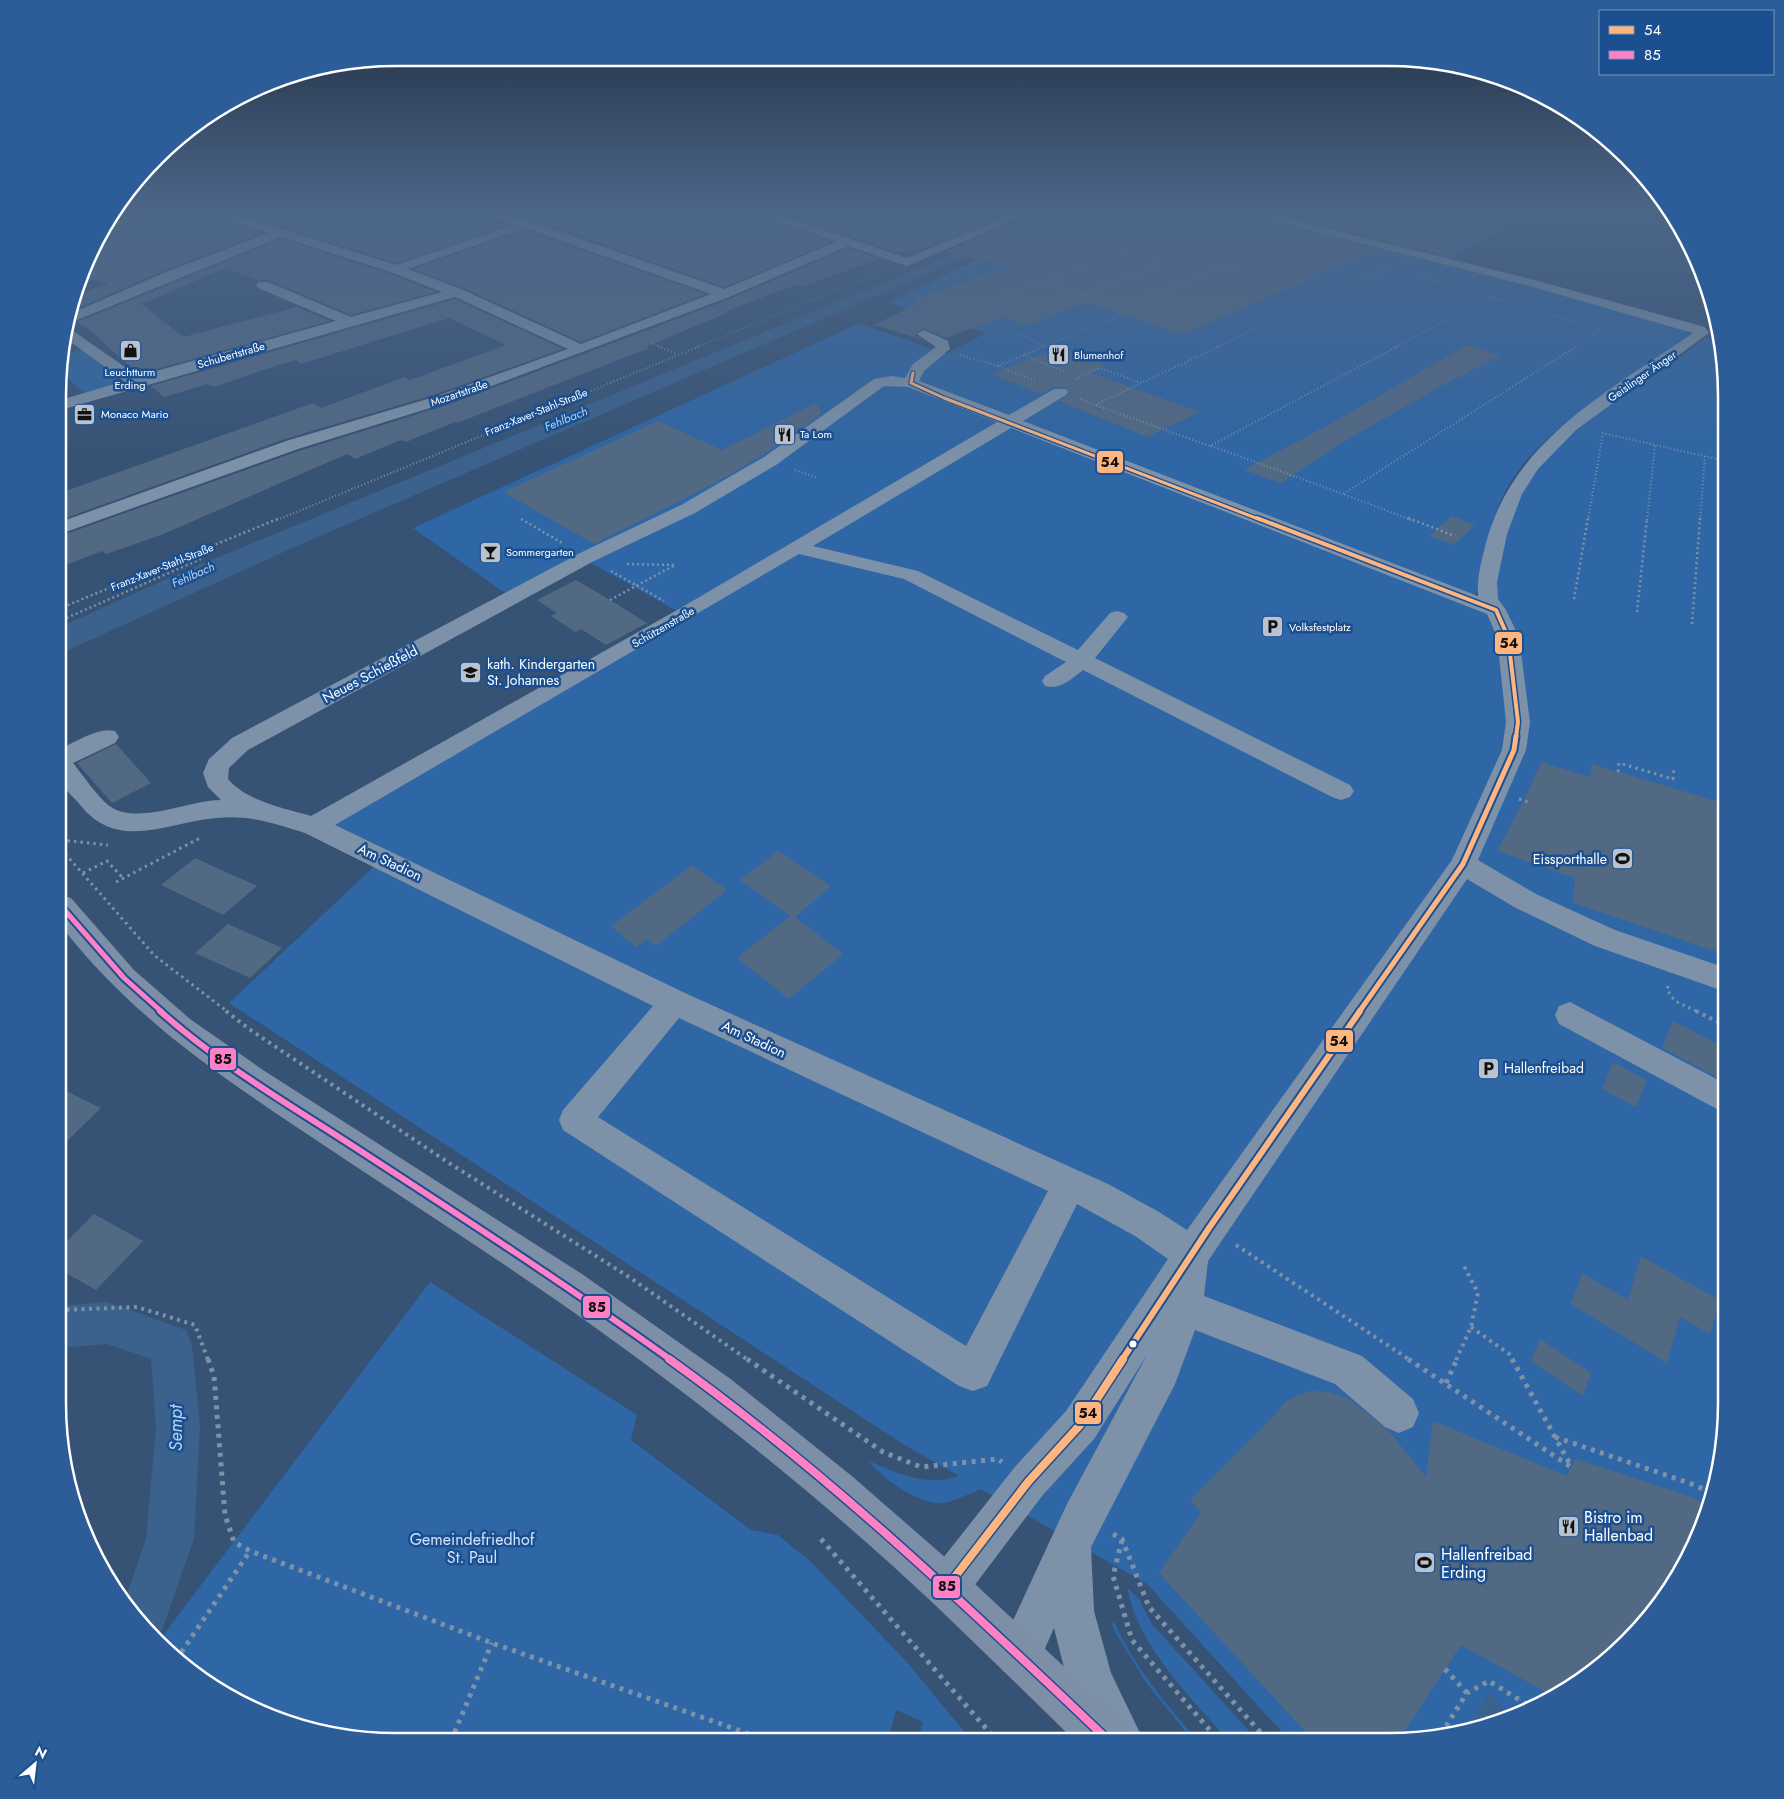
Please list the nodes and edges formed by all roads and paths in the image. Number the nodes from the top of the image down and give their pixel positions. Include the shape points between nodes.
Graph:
1 (128, 294) edge
2 (284, 294) edge
3 (449, 294) edge
4 (460, 294) edge
5 (724, 294) edge
6 (829, 294) edge
7 (932, 294) edge
8 (1008, 294) edge
9 (1080, 294) edge
10 (1157, 294) edge
11 (1334, 294) edge
12 (1480, 294) edge
13 (1569, 294) edge
14 (1491, 297) junction
15 (1122, 308) junction
16 (965, 310) junction
17 (77, 316) edge
18 (350, 322) junction
19 (924, 334) dead end
20 (72, 336) edge
21 (1045, 346) junction
22 (581, 349) junction
23 (943, 349) junction
24 (1024, 355) junction
25 (1054, 364) dead end
26 (998, 366) junction
27 (1049, 366) junction
28 (1078, 377) junction
29 (912, 378) junction
30 (136, 382) junction
31 (1142, 383) junction
32 (1058, 391) junction
33 (71, 397) edge
34 (1095, 405) junction
35 (1009, 422) junction
36 (1570, 426) junction
37 (1603, 434) junction
38 (1655, 445) junction
39 (1210, 446) junction
40 (1705, 456) junction
41 (1718, 459) edge
42 (791, 469) dead end
43 (818, 478) dead end
44 (1343, 494) junction
45 (521, 519) dead end
46 (66, 526) edge
47 (1455, 536) dead end
48 (797, 548) junction
49 (204, 550) junction
50 (596, 562) junction
51 (626, 564) dead end
52 (637, 586) junction
53 (1574, 599) dead end
54 (610, 600) dead end
55 (66, 605) edge
56 (1496, 610) junction
57 (1637, 612) dead end
58 (686, 613) junction
59 (1117, 617) dead end
60 (66, 618) edge
61 (1692, 624) dead end
62 (1080, 660) junction
63 (1053, 681) dead end
64 (107, 737) dead end
65 (66, 756) edge
66 (1674, 767) dead end
67 (66, 771) edge
68 (1618, 772) dead end
69 (1341, 791) dead end
70 (1519, 799) dead end
71 (1528, 802) dead end
72 (257, 809) junction
73 (314, 826) junction
74 (204, 835) dead end
75 (66, 854) edge
76 (1463, 864) junction
77 (83, 873) junction
78 (123, 878) junction
79 (116, 882) dead end
80 (66, 913) edge
81 (1671, 961) junction
82 (1718, 977) edge
83 (674, 1002) junction
84 (1570, 1015) dead end
85 (1718, 1022) edge
86 (1718, 1096) edge
87 (1069, 1184) junction
88 (1201, 1241) junction
89 (1464, 1266) dead end
90 (1184, 1308) junction
91 (66, 1310) edge
92 (1471, 1327) junction
93 (1446, 1383) junction
94 (1399, 1413) dead end
95 (1555, 1437) junction
96 (998, 1459) dead end
97 (1705, 1490) edge
98 (820, 1539) dead end
99 (1071, 1543) junction
100 (250, 1551) junction
101 (947, 1587) junction
102 (492, 1643) junction
103 (181, 1653) edge
104 (1018, 1655) junction
105 (1445, 1670) dead end
106 (1467, 1693) junction
107 (1525, 1703) edge
108 (1445, 1727) edge
109 (454, 1733) edge
110 (746, 1733) edge
111 (990, 1733) edge
112 (1101, 1733) edge
113 (1117, 1733) edge
114 (1212, 1733) edge
115 (1261, 1733) edge

1 - 17 street
2 - 18 street
3 - 18 street, Schubertstraße
4 - 22 street
5 - 22 street, Mozartstraße
6 - 49 path, Franz-Xaver-Stahl-Straße
7 - 16 path
8 - 16 path
9 - 15 path
10 - 15 path
11 - 31 path
12 - 14 path
13 - 36 street, Geislinger Änger via 1653,316 1702,333
14 - 39 path
14 - 44 path via 1602,330
15 - 21 path via 1127,312
16 - 21 path
18 - 30 street, Schubertstraße
19 - 23 street via 943,344
20 - 30 street
21 - 24 path
22 - 46 street, Mozartstraße via 440,400 274,451
23 - 26 path
23 - 29 street via 922,363
24 - 26 path
24 - 27 path
25 - 27 path
26 - 32 path
27 - 28 path
28 - 31 path via 1103,369
28 - 32 path
29 - 35 street
29 - 50 street via 880,382 762,465
30 - 33 street, Schubertstraße
31 - 34 path
32 - 34 path
32 - 35 street, Schützenstraße
34 - 39 path
35 - 48 street, Schützenstraße
35 - 56 street
36 - 37 path
36 - 56 street, Geislinger Änger via 1531,466 1507,507 1497,534 1487,582 1488,599
37 - 38 path
37 - 53 path
38 - 40 path
38 - 57 path
39 - 44 path
40 - 41 path
40 - 61 path
42 - 43 path
44 - 47 path
45 - 50 path
48 - 58 street, Schützenstraße
48 - 62 street via 911,575
49 - 55 path, Franz-Xaver-Stahl-Straße
49 - 60 path via 203,558
50 - 52 path
50 - 72 street, Neues Schießfeld via 249,739 228,753 218,763 217,784
51 - 52 path via 675,565
52 - 54 path
52 - 58 path
56 - 76 street via 1508,637 1518,722 1514,750
58 - 73 street, Schützenstraße
59 - 62 street
62 - 63 street
62 - 69 street
64 - 65 street
66 - 68 path via 1673,779 1619,763
67 - 72 street via 101,813 121,822 146,822 215,808
70 - 71 path
72 - 73 street, Am Stadion
73 - 83 street, Am Stadion
74 - 78 path
75 - 77 path
76 - 81 street via 1526,901 1605,938
76 - 88 street
77 - 78 path via 108,860
77 - 96 path via 155,956 249,1029 446,1161 628,1277 866,1442 921,1467
78 - 79 path
80 - 101 main road via 124,978 179,1028 252,1080 569,1287 718,1394
81 - 82 street
81 - 85 path via 1667,990 1675,1001
83 - 87 street, Am Stadion
83 - 87 street via 575,1120 973,1372
84 - 86 street
87 - 88 street, Am Stadion via 1147,1224
88 - 90 street
88 - 93 path
88 - 101 street via 1080,1425 1028,1482
89 - 92 path via 1478,1293
90 - 94 street via 1348,1370
90 - 99 street via 1161,1370
91 - 100 path via 137,1307 195,1325 214,1376 225,1515 234,1542
92 - 93 path
92 - 95 path via 1509,1354
93 - 95 path via 1571,1467
95 - 97 path
98 - 111 path
99 - 104 street
99 - 113 street via 1072,1611 1090,1680
100 - 102 path
100 - 103 path
101 - 104 main road
102 - 109 path
102 - 110 path
104 - 112 main road
105 - 106 path
106 - 107 path via 1489,1681
106 - 108 path
114 - 115 path via 1132,1640 1113,1576 1122,1539 1149,1606

